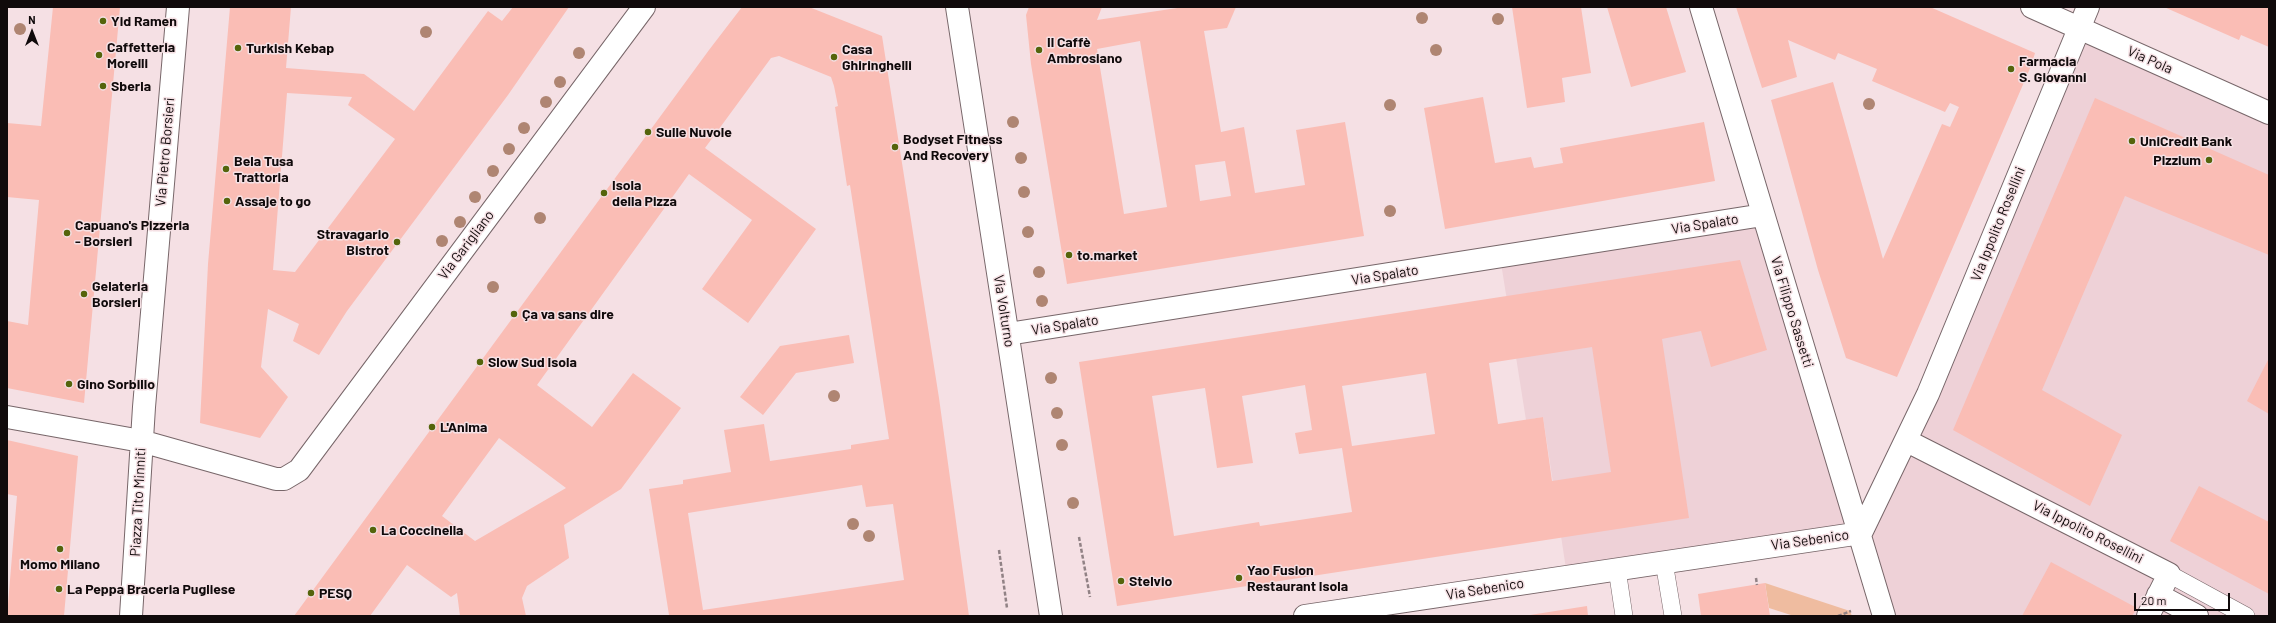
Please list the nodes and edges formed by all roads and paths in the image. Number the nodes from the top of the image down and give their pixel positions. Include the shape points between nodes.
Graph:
1 (178, 7) edge
2 (644, 7) edge
3 (957, 7) edge
4 (1701, 7) edge
5 (2032, 7) edge
6 (2088, 7) edge
7 (2079, 28) junction
8 (2269, 113) edge
9 (1763, 215) junction
10 (1008, 334) junction
11 (7, 417) edge
12 (141, 441) junction
13 (1907, 441) junction
14 (284, 479) joint
15 (1861, 533) junction
16 (1079, 537) dead end
17 (999, 550) dead end
18 (1664, 562) junction
19 (1617, 569) junction
20 (2169, 574) junction
21 (2158, 595) junction
22 (1090, 597) dead end
23 (1007, 608) dead end
24 (1850, 611) dead end
25 (131, 616) edge
26 (1051, 616) edge
27 (1305, 616) edge
28 (1624, 616) edge
29 (1673, 616) edge
30 (1838, 616) edge
31 (1884, 616) edge
32 (2148, 616) edge
33 (2197, 616) edge
34 (2246, 616) edge

1 - 12 street, Via Pietro Borsieri
2 - 14 street, Via Garigliano via 299,470
3 - 10 street, Via Volturno
4 - 9 street, Via Filippo Sassetti
5 - 7 street, Via Pola
6 - 7 street, Via Ippolito Rosellini
7 - 8 street, Via Pola
7 - 13 street, Via Ippolito Rosellini via 1932,387
9 - 10 street, Via Spalato
9 - 15 street, Via Filippo Sassetti
10 - 26 street, Via Volturno
11 - 12 street
12 - 14 street, Piazza Tito Minniti via 276,479
12 - 25 street, Piazza Tito Minniti
13 - 15 street, Via Ippolito Rosellini
13 - 20 street, Via Ippolito Rosellini
15 - 18 street, Via Sebenico
15 - 31 street, Via Filippo Sassetti
16 - 22 path
17 - 23 path
18 - 19 street, Via Sebenico
18 - 29 lane
19 - 27 street, Via Sebenico
19 - 28 lane
20 - 21 street
20 - 34 lane, Via Ippolito Rosellini
21 - 32 street
21 - 33 street
24 - 30 path

